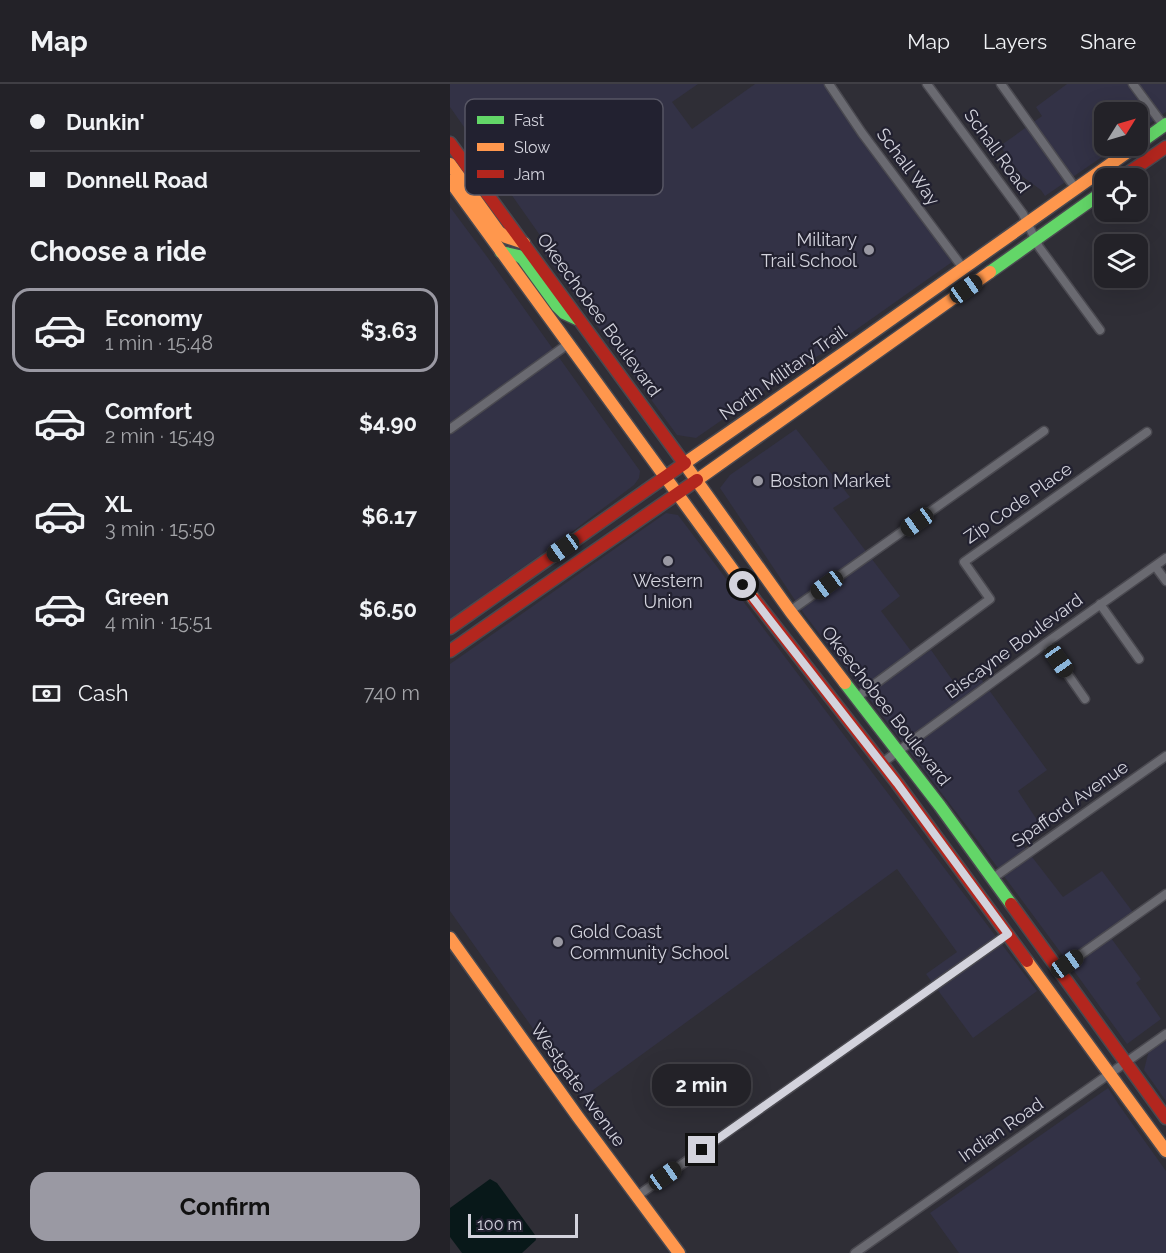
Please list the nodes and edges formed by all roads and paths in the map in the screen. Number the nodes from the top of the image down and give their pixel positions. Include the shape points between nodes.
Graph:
1 (829, 84) edge
2 (927, 84) edge
3 (1001, 84) edge
4 (1133, 84) edge
5 (1165, 125) edge
6 (1148, 137) edge
7 (450, 143) edge
8 (1162, 150) edge
9 (1122, 156) edge
10 (465, 163) edge
11 (450, 164) edge
12 (1136, 168) edge
13 (450, 181) edge
14 (465, 185) edge
15 (1076, 189) junction
16 (472, 195) edge
17 (488, 195) edge
18 (1094, 198) edge
19 (1027, 223) junction
20 (1035, 240) junction
21 (524, 243) junction
22 (501, 252) junction
23 (963, 268) junction
24 (939, 284) junction
25 (935, 311) junction
26 (581, 321) junction
27 (1100, 330) dead end
28 (568, 344) junction
29 (450, 429) edge
30 (1044, 431) dead end
31 (1147, 432) dead end
32 (684, 463) junction
33 (664, 477) junction
34 (697, 480) junction
35 (677, 494) junction
36 (1166, 558) edge
37 (1155, 566) junction
38 (518, 580) junction
39 (1166, 581) edge
40 (1100, 604) junction
41 (790, 611) junction
42 (450, 628) edge
43 (1046, 643) junction
44 (450, 644) edge
45 (450, 651) edge
46 (1139, 659) dead end
47 (856, 698) junction
48 (1085, 699) dead end
49 (898, 751) junction
50 (1166, 756) edge
51 (882, 763) junction
52 (993, 878) junction
53 (1166, 894) edge
54 (1008, 934) junction
55 (450, 938) edge
56 (1059, 970) junction
57 (1166, 1034) edge
58 (1126, 1062) junction
59 (1109, 1074) junction
60 (1166, 1118) edge
61 (1166, 1151) edge
62 (637, 1196) junction
63 (679, 1253) edge
64 (855, 1253) edge

1 - 23 street, Schall Way
2 - 19 street, Schall Road
3 - 15 street
4 - 5 street
5 - 6 main road, North Military Trail
5 - 8 main road
7 - 10 main road, Okeechobee Boulevard
8 - 12 main road
9 - 15 main road, North Military Trail
11 - 14 main road
13 - 22 main road
15 - 19 main road, North Military Trail
16 - 21 main road via 499,232
17 - 21 main road, Okeechobee Boulevard
18 - 20 main road, North Military Trail
19 - 20 street, Schall Road
19 - 23 main road, North Military Trail
20 - 25 main road, North Military Trail
20 - 27 street, Schall Road
21 - 26 main road, Okeechobee Boulevard
22 - 26 main road via 523,259 557,306
22 - 28 main road
23 - 24 main road, North Military Trail
24 - 25 main road via 941,296
24 - 32 main road, North Military Trail
25 - 34 main road, North Military Trail
26 - 32 main road, Okeechobee Boulevard
28 - 29 street
28 - 33 main road
30 - 41 street
31 - 47 street, Zip Code Place via 964,562 990,599
32 - 33 main road, North Military Trail
32 - 34 main road, Okeechobee Boulevard
33 - 35 main road
33 - 38 main road, North Military Trail
34 - 35 main road, North Military Trail
34 - 41 main road, Okeechobee Boulevard
35 - 45 main road, North Military Trail
35 - 51 main road
36 - 37 street, Biscayne Boulevard
37 - 39 street
37 - 40 street, Biscayne Boulevard
38 - 42 main road, North Military Trail
38 - 44 main road via 506,598
40 - 43 street, Biscayne Boulevard
40 - 46 street
41 - 47 main road, Okeechobee Boulevard
43 - 48 street
43 - 49 street, Biscayne Boulevard
47 - 49 main road, Okeechobee Boulevard
49 - 51 street, Biscayne Boulevard
49 - 52 main road, Okeechobee Boulevard
50 - 52 street, Spafford Avenue
51 - 54 main road
52 - 56 main road, Okeechobee Boulevard
53 - 56 street
54 - 59 main road
54 - 62 street
55 - 62 main road, Westgate Avenue
56 - 58 main road, Okeechobee Boulevard
57 - 58 street, Indian Road
58 - 59 street, Indian Road
58 - 60 main road, Okeechobee Boulevard
59 - 61 main road
59 - 64 street, Indian Road
62 - 63 main road, Westgate Avenue

